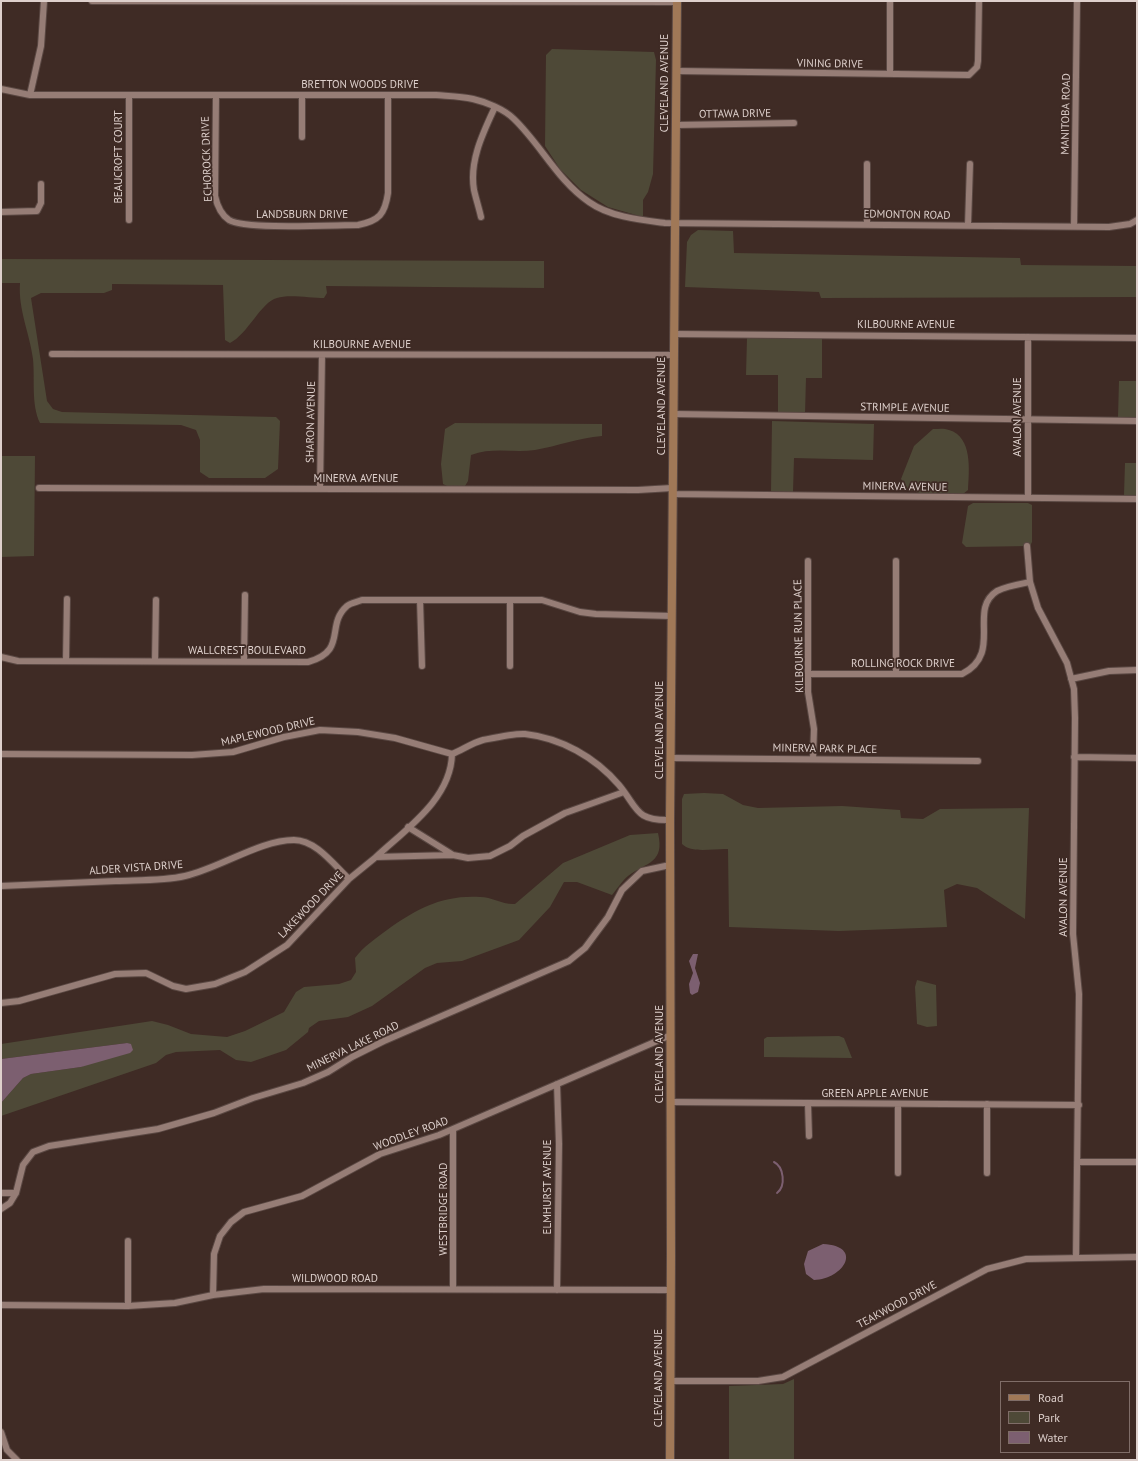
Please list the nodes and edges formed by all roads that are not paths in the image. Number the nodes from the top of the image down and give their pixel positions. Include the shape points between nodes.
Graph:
1 (44, 1) edge
2 (92, 1) edge
3 (325, 1) edge
4 (890, 1) edge
5 (979, 1) edge
6 (1077, 1) edge
7 (676, 2) edge
8 (677, 71) junction
9 (890, 74) junction
10 (1, 89) edge
11 (30, 95) junction
12 (129, 95) junction
13 (216, 95) junction
14 (302, 95) junction
15 (388, 95) junction
16 (495, 107) junction
17 (794, 123) dead end
18 (676, 124) junction
19 (302, 137) dead end
20 (867, 164) dead end
21 (970, 164) dead end
22 (41, 184) dead end
23 (1, 212) edge
24 (482, 217) dead end
25 (228, 219) joint
26 (129, 220) dead end
27 (1137, 220) edge
28 (674, 223) junction
29 (867, 224) junction
30 (968, 225) junction
31 (1074, 226) junction
32 (674, 334) junction
33 (1028, 337) junction
34 (1137, 338) edge
35 (52, 354) dead end
36 (322, 355) junction
37 (673, 355) junction
38 (674, 414) junction
39 (1027, 419) junction
40 (1137, 421) edge
41 (39, 488) dead end
42 (320, 489) junction
43 (672, 491) junction
44 (1028, 498) junction
45 (1137, 499) edge
46 (1027, 546) dead end
47 (808, 561) dead end
48 (896, 561) dead end
49 (1030, 582) junction
50 (245, 594) dead end
51 (67, 599) dead end
52 (156, 600) dead end
53 (420, 600) junction
54 (510, 600) junction
55 (672, 616) junction
56 (1, 657) edge
57 (66, 661) junction
58 (155, 661) junction
59 (244, 661) junction
60 (422, 666) dead end
61 (510, 666) dead end
62 (1137, 670) edge
63 (808, 674) junction
64 (896, 674) junction
65 (1071, 679) junction
66 (1, 754) edge
67 (452, 754) junction
68 (1074, 757) junction
69 (671, 758) junction
70 (1137, 758) edge
71 (813, 759) junction
72 (978, 761) dead end
73 (624, 792) junction
74 (670, 820) junction
75 (408, 827) junction
76 (452, 855) junction
77 (376, 857) junction
78 (670, 865) junction
79 (349, 879) junction
80 (1, 886) edge
81 (1, 1003) edge
82 (671, 1035) junction
83 (557, 1084) junction
84 (671, 1102) junction
85 (808, 1104) junction
86 (898, 1104) junction
87 (987, 1104) junction
88 (1079, 1105) junction
89 (453, 1129) junction
90 (808, 1136) dead end
91 (1077, 1162) junction
92 (1137, 1162) edge
93 (898, 1173) dead end
94 (987, 1173) dead end
95 (1, 1193) edge
96 (16, 1193) junction
97 (1, 1209) edge
98 (128, 1241) dead end
99 (1076, 1257) junction
100 (1137, 1257) edge
101 (453, 1289) junction
102 (557, 1290) junction
103 (671, 1290) junction
104 (213, 1295) junction
105 (1, 1305) edge
106 (128, 1306) junction
107 (670, 1381) junction
108 (1, 1432) edge
109 (17, 1460) edge
110 (670, 1460) edge

1 - 11 street via 41,46
2 - 3 street
3 - 7 street
4 - 9 street
5 - 9 street, VINING DRIVE via 978,64 974,72 963,75
6 - 31 street, MANITOBA ROAD
7 - 8 main road, CLEVELAND AVENUE
8 - 9 street, VINING DRIVE
8 - 18 main road, CLEVELAND AVENUE
10 - 11 street, BRETTON WOODS DRIVE
11 - 12 street, BRETTON WOODS DRIVE
12 - 13 street, BRETTON WOODS DRIVE
12 - 26 street, BEAUCROFT COURT
13 - 14 street, BRETTON WOODS DRIVE
13 - 25 street, ECHOROCK DRIVE via 216,196 217,206
14 - 15 street, BRETTON WOODS DRIVE
14 - 19 street
15 - 16 street, BRETTON WOODS DRIVE via 436,95 472,99
15 - 25 street, LANDSBURN DRIVE via 388,193 386,205 376,219 358,225 246,225
16 - 24 street via 478,143 474,175 474,189
16 - 28 street, BRETTON WOODS DRIVE via 513,118 545,155 559,176 590,203 627,218
17 - 18 street, OTTAWA DRIVE
18 - 28 main road, CLEVELAND AVENUE
20 - 29 street
21 - 30 street
22 - 23 street via 41,203 37,211
27 - 31 street, EDMONTON ROAD via 1118,227
28 - 29 street, EDMONTON ROAD
28 - 32 main road, CLEVELAND AVENUE
29 - 30 street, EDMONTON ROAD
30 - 31 street, EDMONTON ROAD
32 - 33 street, KILBOURNE AVENUE
32 - 37 main road, CLEVELAND AVENUE
33 - 34 street, KILBOURNE AVENUE
33 - 39 street, AVALON AVENUE
35 - 36 street, KILBOURNE AVENUE
36 - 37 street, KILBOURNE AVENUE
36 - 42 street, SHARON AVENUE
37 - 38 main road, CLEVELAND AVENUE
38 - 39 street, STRIMPLE AVENUE
38 - 43 main road, CLEVELAND AVENUE
39 - 40 street, STRIMPLE AVENUE
39 - 44 street, AVALON AVENUE
41 - 42 street, MINERVA AVENUE
42 - 43 street, MINERVA AVENUE
43 - 44 street, MINERVA AVENUE
43 - 55 main road, CLEVELAND AVENUE
44 - 45 street, MINERVA AVENUE
46 - 49 street, AVALON AVENUE
47 - 63 street, KILBOURNE RUN PLACE
48 - 64 street
49 - 64 street, ROLLING ROCK DRIVE via 997,592 987,603 981,658 973,668 962,674
49 - 65 street, AVALON AVENUE via 1044,620 1067,663
50 - 59 street
51 - 57 street
52 - 58 street
53 - 54 street, WALLCREST BOULEVARD
53 - 59 street, WALLCREST BOULEVARD via 362,600 348,605 338,616 334,641 329,651 320,659 308,662
53 - 60 street
54 - 55 street, WALLCREST BOULEVARD via 550,601 580,612 596,614
54 - 61 street
55 - 69 main road, CLEVELAND AVENUE
56 - 57 street, WALLCREST BOULEVARD via 18,661
57 - 58 street, WALLCREST BOULEVARD
58 - 59 street, WALLCREST BOULEVARD
62 - 65 street
63 - 64 street, ROLLING ROCK DRIVE
63 - 71 street, KILBOURNE RUN PLACE via 814,729
65 - 68 street, AVALON AVENUE via 1074,689
66 - 67 street, MAPLEWOOD DRIVE via 192,755 233,752 284,737 320,730 358,732 395,738
67 - 73 street via 481,740 524,734 565,744 595,762
67 - 75 street, LAKEWOOD DRIVE via 445,782 431,806
68 - 70 street
68 - 88 street, AVALON AVENUE via 1073,934 1079,994
69 - 71 street, MINERVA PARK PLACE
69 - 74 main road, CLEVELAND AVENUE
71 - 72 street, MINERVA PARK PLACE
73 - 74 street via 645,818
73 - 76 street via 565,813 490,856 468,858
74 - 78 main road, CLEVELAND AVENUE
75 - 76 street
75 - 77 street, LAKEWOOD DRIVE
76 - 77 street
77 - 79 street, LAKEWOOD DRIVE
78 - 82 main road, CLEVELAND AVENUE
78 - 96 street, MINERVA LAKE ROAD via 642,871 622,890 608,917 585,948 569,960 533,978 384,1041 303,1083 158,1129 49,1146 33,1152 23,1165
79 - 80 street, ALDER VISTA DRIVE via 320,851 308,843 295,840 269,843 239,857 185,876
79 - 81 street, LAKEWOOD DRIVE via 287,945 245,972 215,984 186,989 173,986 146,973 115,974 19,1001
82 - 83 street, WOODLEY ROAD
82 - 84 main road, CLEVELAND AVENUE
83 - 89 street, WOODLEY ROAD
83 - 102 street, ELMHURST AVENUE
84 - 85 street, GREEN APPLE AVENUE
84 - 103 main road, CLEVELAND AVENUE
85 - 86 street, GREEN APPLE AVENUE
85 - 90 street
86 - 87 street, GREEN APPLE AVENUE
86 - 93 street
87 - 88 street, GREEN APPLE AVENUE
87 - 94 street
88 - 91 street, AVALON AVENUE
89 - 101 street, WESTBRIDGE ROAD
89 - 104 street, WOODLEY ROAD via 380,1154 302,1196 244,1212 231,1222 220,1236 214,1254
91 - 92 street
91 - 99 street, AVALON AVENUE
95 - 96 street
96 - 97 street via 10,1203
98 - 106 street
99 - 100 street, TEAKWOOD DRIVE
99 - 107 street, TEAKWOOD DRIVE via 1026,1259 988,1268 783,1377 758,1381
101 - 102 street, WILDWOOD ROAD
101 - 104 street, WILDWOOD ROAD via 264,1289
102 - 103 street, WILDWOOD ROAD
103 - 107 main road, CLEVELAND AVENUE
104 - 106 street, WILDWOOD ROAD via 176,1303
105 - 106 street, WILDWOOD ROAD
107 - 110 main road, CLEVELAND AVENUE
108 - 109 street via 7,1450

